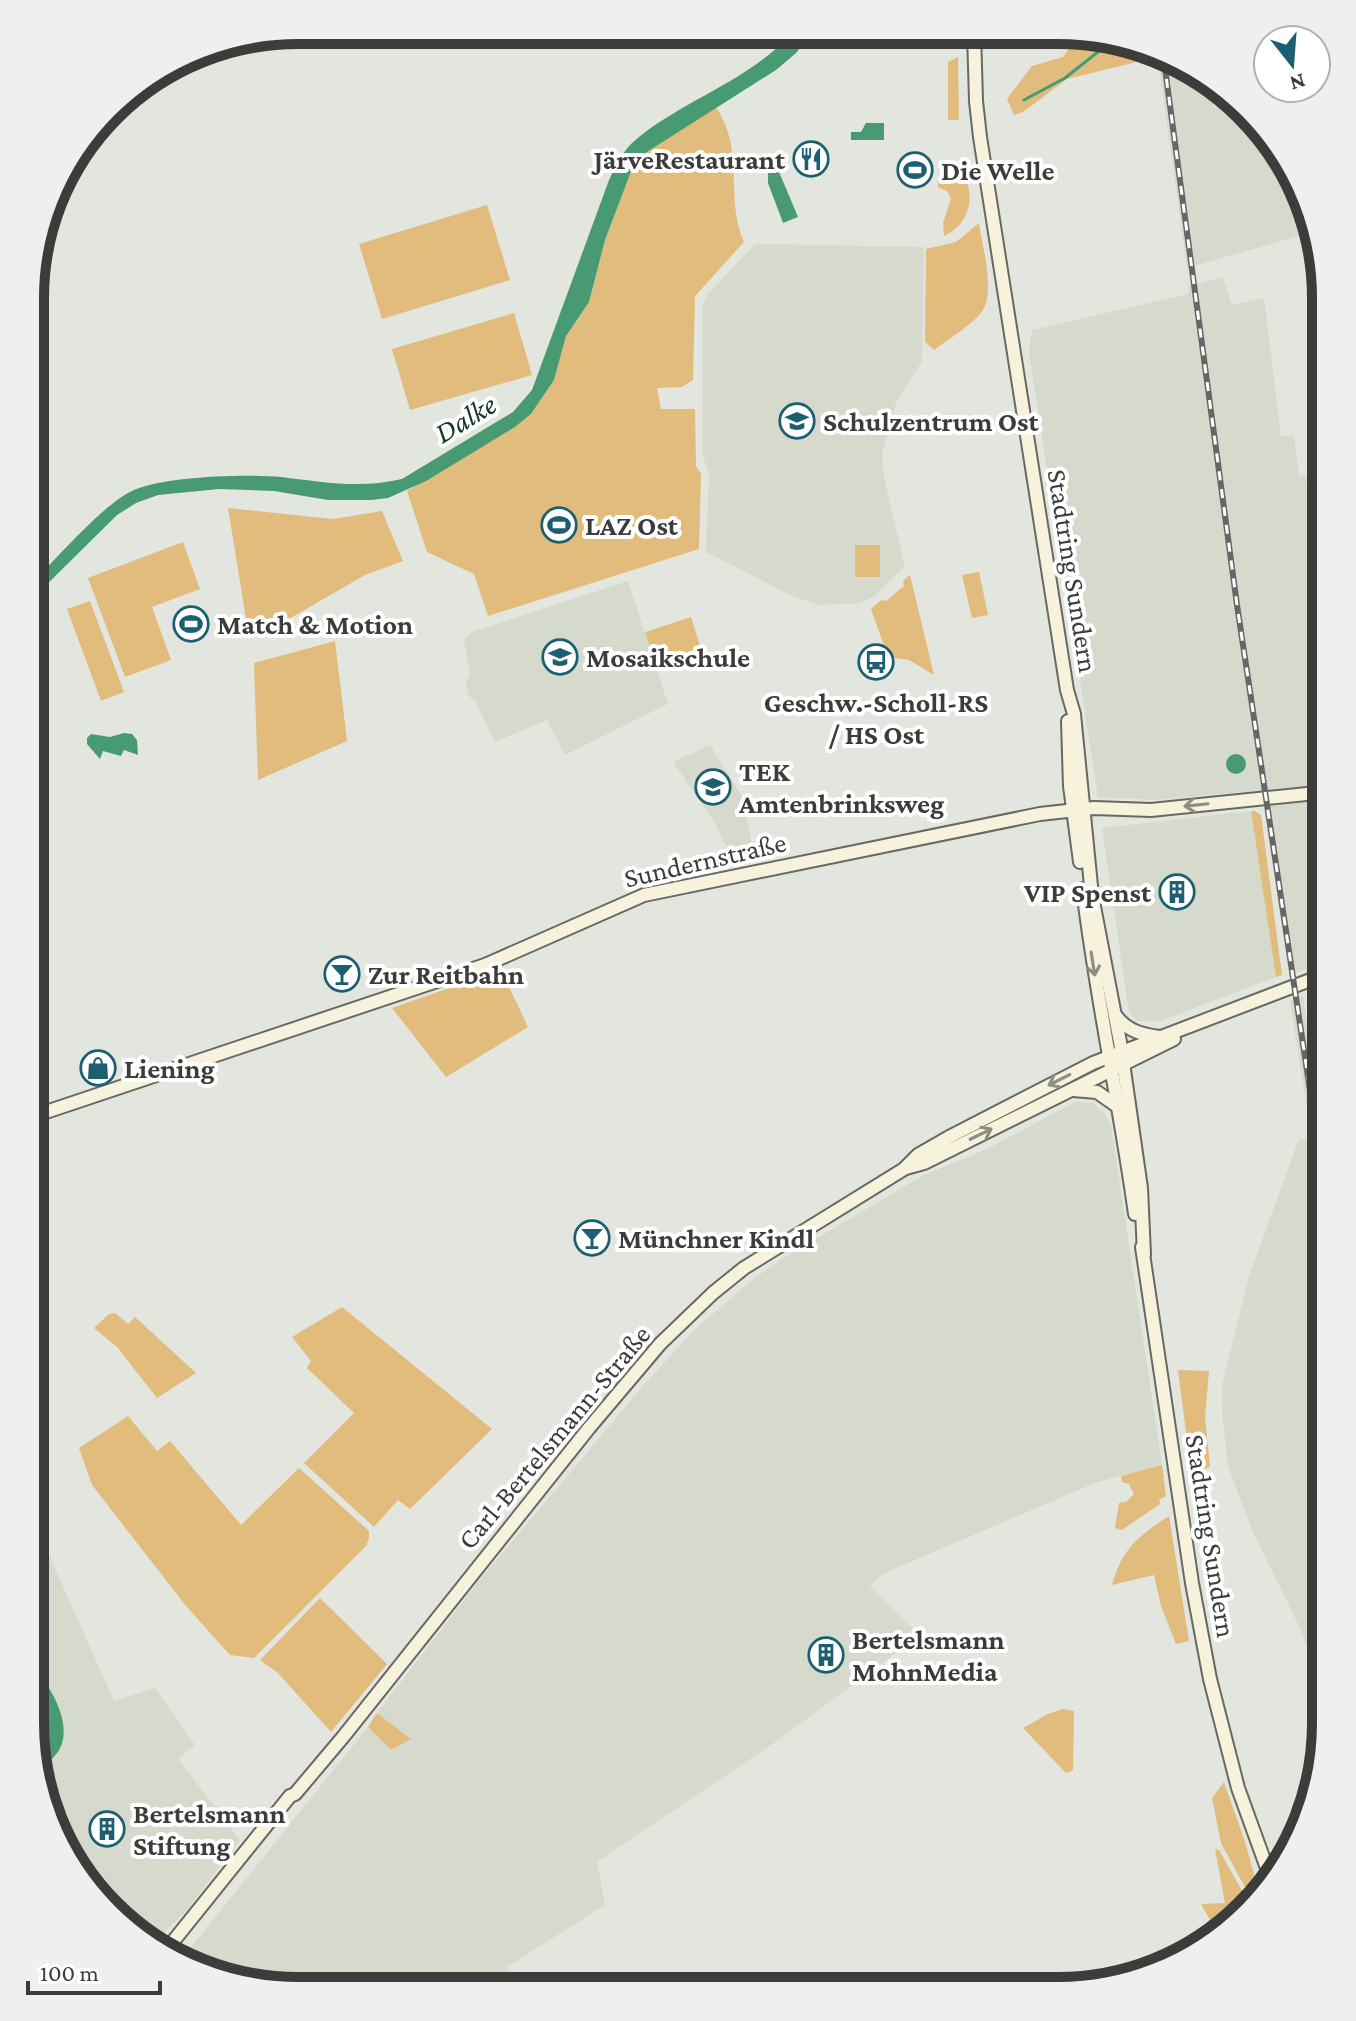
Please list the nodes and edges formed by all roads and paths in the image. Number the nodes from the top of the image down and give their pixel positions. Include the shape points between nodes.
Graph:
1 (974, 44) edge
2 (1312, 793) edge
3 (1078, 809) junction
4 (1312, 980) edge
5 (1116, 1016) junction
6 (1220, 1016) junction
7 (1159, 1037) junction
8 (1122, 1057) junction
9 (1109, 1063) junction
10 (1070, 1090) junction
11 (1117, 1106) junction
12 (44, 1113) edge
13 (904, 1169) junction
14 (1144, 1254) junction
15 (295, 1794) junction
16 (1251, 1821) junction
17 (1271, 1861) edge
18 (1267, 1867) edge
19 (172, 1943) edge
20 (178, 1947) edge

1 - 3 main road, Stadtring Sundern via 980,137 1067,690 1068,755
2 -> 3 main road, Sundernstraße via 1151,810
3 - 5 main road, Stadtring Sundern
3 -> 9 main road, Stadtring Sundern
3 - 12 main road, Sundernstraße via 644,895 485,965
4 - 6 main road, Carl-Bertelsmann-Straße
5 - 7 main road via 1135,1032
5 - 8 main road, Stadtring Sundern
6 - 7 main road, Carl-Bertelsmann-Straße
6 - 8 main road, Carl-Bertelsmann-Straße
7 - 8 main road, Carl-Bertelsmann-Straße
8 - 9 main road, Carl-Bertelsmann-Straße
8 - 14 main road, Stadtring Sundern via 1141,1188
9 - 10 main road, Carl-Bertelsmann-Straße
9 - 11 main road, Stadtring Sundern
9 -> 13 main road, Carl-Bertelsmann-Straße via 951,1136
10 - 11 main road via 1097,1092
13 -> 10 main road, Carl-Bertelsmann-Straße
11 - 14 main road, Stadtring Sundern
13 - 15 main road, Carl-Bertelsmann-Straße via 744,1268 646,1358
14 - 16 main road, Stadtring Sundern via 1207,1665 1222,1733
15 - 19 main road, Carl-Bertelsmann-Straße
15 - 20 main road, Carl-Bertelsmann-Straße
16 - 17 main road, Stadtring Sundern
16 - 18 main road, Stadtring Sundern

